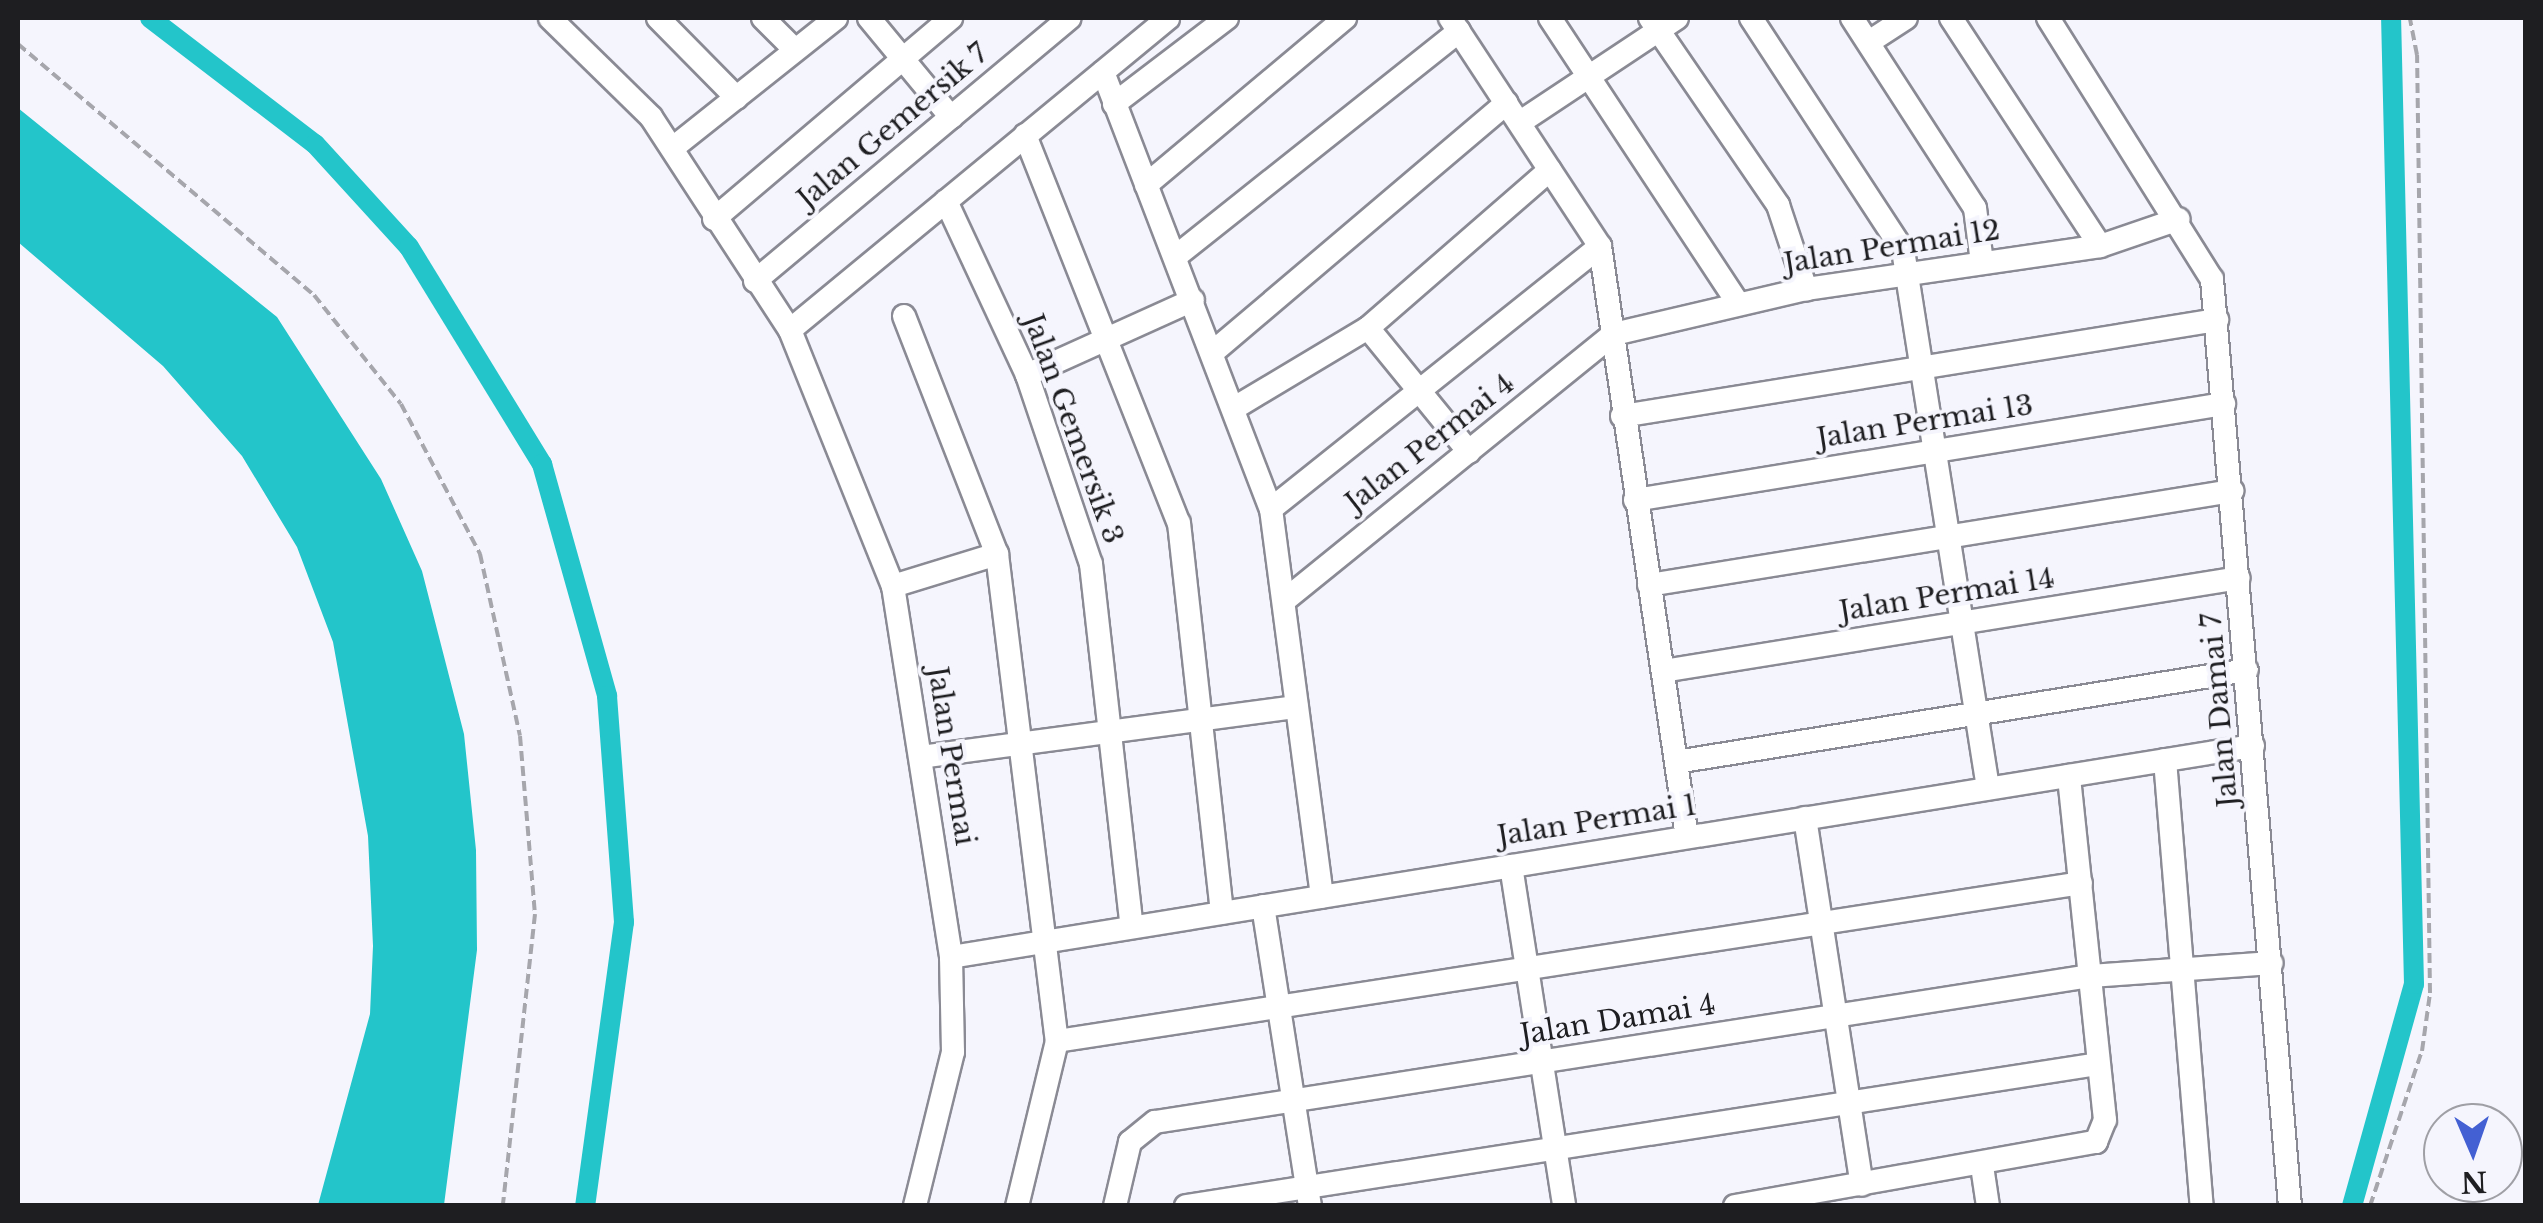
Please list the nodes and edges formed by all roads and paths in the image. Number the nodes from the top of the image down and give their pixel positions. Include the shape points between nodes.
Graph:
1 (550, 18) edge
2 (658, 18) edge
3 (763, 18) edge
4 (836, 18) edge
5 (870, 18) edge
6 (952, 18) edge
7 (1070, 18) edge
8 (1168, 18) edge
9 (1227, 18) edge
10 (1345, 18) edge
11 (1550, 18) edge
12 (1751, 18) edge
13 (1852, 18) edge
14 (1906, 18) edge
15 (1952, 18) edge
16 (2048, 18) edge
17 (2410, 18) edge
18 (1662, 22) edge
19 (1455, 24) edge
20 (1868, 42) junction
21 (18, 44) edge
22 (796, 50) junction
23 (902, 58) junction
24 (1102, 72) junction
25 (1588, 77) junction
26 (737, 98) junction
27 (1114, 104) junction
28 (1514, 112) junction
29 (951, 116) junction
30 (1026, 136) junction
31 (674, 147) junction
32 (1550, 170) junction
33 (1146, 184) junction
34 (946, 201) junction
35 (714, 219) junction
36 (2179, 219) junction
37 (1600, 246) junction
38 (2100, 246) junction
39 (1176, 257) junction
40 (1982, 263) junction
41 (1904, 275) junction
42 (755, 282) junction
43 (1806, 289) junction
44 (1193, 300) junction
45 (1738, 303) junction
46 (904, 316) dead end
47 (2217, 320) junction
48 (1368, 328) junction
49 (790, 330) junction
50 (1614, 334) junction
51 (1105, 339) junction
52 (1214, 352) junction
53 (1920, 368) junction
54 (1027, 375) junction
55 (1418, 390) junction
56 (2224, 404) junction
57 (1236, 407) junction
58 (1622, 416) junction
59 (1933, 451) junction
60 (1469, 452) junction
61 (2232, 490) junction
62 (1635, 500) junction
63 (1270, 510) junction
64 (1947, 537) junction
65 (998, 554) junction
66 (2239, 578) junction
67 (1649, 585) junction
68 (893, 586) junction
69 (1284, 600) junction
70 (1962, 622) junction
71 (2246, 670) junction
72 (1664, 671) junction
73 (1297, 707) junction
74 (1976, 714) junction
75 (1202, 720) junction
76 (1112, 732) junction
77 (1018, 744) junction
78 (2253, 746) junction
79 (921, 756) junction
80 (2165, 760) junction
81 (1676, 762) junction
82 (2069, 776) junction
83 (1988, 788) junction
84 (1805, 818) junction
85 (1687, 837) junction
86 (1512, 866) junction
87 (2081, 882) junction
88 (1322, 896) junction
89 (1263, 906) junction
90 (1222, 913) junction
91 (1822, 923) junction
92 (1132, 928) junction
93 (1042, 942) junction
94 (951, 957) junction
95 (2272, 963) junction
96 (1528, 968) junction
97 (2180, 970) junction
98 (2091, 976) junction
99 (1278, 1007) junction
100 (1836, 1016) junction
101 (1057, 1042) junction
102 (1542, 1062) junction
103 (2098, 1064) junction
104 (1293, 1100) junction
105 (1850, 1102) junction
106 (1555, 1148) junction
107 (1982, 1166) junction
108 (1862, 1185) junction
109 (1308, 1196) edge
110 (1765, 1203) edge
111 (504, 1206) edge
112 (915, 1206) edge
113 (1017, 1206) edge
114 (1115, 1206) edge
115 (1186, 1206) edge
116 (1564, 1206) edge
117 (1734, 1206) edge
118 (1988, 1206) edge
119 (2202, 1206) edge
120 (2290, 1206) edge
121 (2370, 1206) edge

1 - 31 street, Jalan Permai
2 - 26 street
3 - 22 street
4 - 22 street
5 - 23 street
6 - 23 street
7 - 29 street, Jalan Gemersik 7
8 - 24 street
9 - 27 street
10 - 33 street
11 - 25 street
12 - 41 street via 1903,250
13 - 20 street
14 - 20 street
15 - 38 street
16 - 36 street, Jalan Damai 7
17 - 121 path via 2418,54 2430,993 2422,1051
18 - 25 street
18 - 43 street via 1778,206
19 - 28 street
19 - 39 street
20 - 40 street via 1975,208
21 - 111 path via 314,296 401,404 480,554 520,736 535,914
22 - 26 street
23 - 29 street
23 - 35 street
24 - 27 street
24 - 30 street
25 - 28 street
25 - 45 street
26 - 31 street
27 - 33 street
28 - 32 street
28 - 52 street
29 - 42 street, Jalan Gemersik 7
30 - 34 street
30 - 51 street
31 - 35 street, Jalan Permai
32 - 37 street
32 - 48 street
33 - 39 street
34 - 49 street
34 - 54 street, Jalan Gemersik 3
35 - 42 street, Jalan Permai
36 - 38 street, Jalan Permai 12
36 - 47 street, Jalan Damai 7 via 2212,278
37 - 50 street
37 - 55 street
38 - 40 street, Jalan Permai 12
39 - 44 street
40 - 41 street, Jalan Permai 12
41 - 43 street, Jalan Permai 12
41 - 53 street
42 - 49 street, Jalan Permai
43 - 45 street, Jalan Permai 12
44 - 51 street
44 - 52 street
45 - 50 street, Jalan Permai 12
46 - 65 street
47 - 53 street
47 - 56 street, Jalan Damai 7
48 - 55 street
48 - 57 street
49 - 68 street, Jalan Permai
50 - 58 street
50 - 60 street, Jalan Permai 4
51 - 54 street
51 - 75 street via 1179,523
52 - 57 street
53 - 58 street
53 - 59 street
54 - 76 street, Jalan Gemersik 3 via 1091,564
55 - 60 street
55 - 63 street
56 - 59 street, Jalan Permai 13
56 - 61 street, Jalan Damai 7
57 - 63 street
58 - 62 street
59 - 62 street, Jalan Permai 13
59 - 64 street
60 - 69 street, Jalan Permai 4
61 - 64 street
61 - 66 street, Jalan Damai 7
62 - 67 street
63 - 69 street
64 - 67 street
64 - 70 street
65 - 68 street
65 - 77 street
66 - 70 street, Jalan Permai 14
66 - 71 street, Jalan Damai 7
67 - 72 street
68 - 79 street, Jalan Permai
69 - 73 street
70 - 72 street, Jalan Permai 14
70 - 74 street
71 - 74 street
71 - 78 street, Jalan Damai 7
72 - 81 street
73 - 75 street
73 - 88 street
74 - 81 street
74 - 83 street
75 - 76 street
75 - 90 street
76 - 77 street
76 - 92 street, Jalan Gemersik 3
77 - 79 street
77 - 93 street
78 - 80 street, Jalan Permai 1
78 - 95 street, Jalan Damai 7
79 - 94 street, Jalan Permai
80 - 82 street, Jalan Permai 1
80 - 97 street
81 - 85 street
82 - 83 street, Jalan Permai 1
82 - 87 street
83 - 84 street, Jalan Permai 1
84 - 85 street, Jalan Permai 1
84 - 91 street
85 - 86 street, Jalan Permai 1
86 - 88 street, Jalan Permai 1
86 - 96 street
87 - 91 street
87 - 98 street
88 - 89 street, Jalan Permai 1
89 - 90 street, Jalan Permai 1
89 - 99 street
90 - 92 street, Jalan Permai 1
91 - 96 street
91 - 100 street
92 - 93 street, Jalan Permai 1
93 - 94 street, Jalan Permai 1
93 - 101 street
94 - 112 street, Jalan Permai via 948,1086
95 - 97 street, Jalan Damai 4
95 - 120 street, Jalan Damai 7
96 - 99 street
96 - 102 street
97 - 98 street, Jalan Damai 4
97 - 119 street
98 - 100 street, Jalan Damai 4
98 - 103 street
99 - 101 street
99 - 104 street
100 - 102 street, Jalan Damai 4
100 - 105 street
101 - 113 street
102 - 104 street, Jalan Damai 4
102 - 106 street
103 - 105 street
103 - 107 street via 2102,1134 2084,1149
104 - 109 street
104 - 114 street, Jalan Damai 4 via 1154,1122 1130,1142
105 - 106 street
105 - 108 street
106 - 109 street
106 - 116 street
107 - 108 street
107 - 118 street
108 - 110 street
109 - 115 street
110 - 117 street

